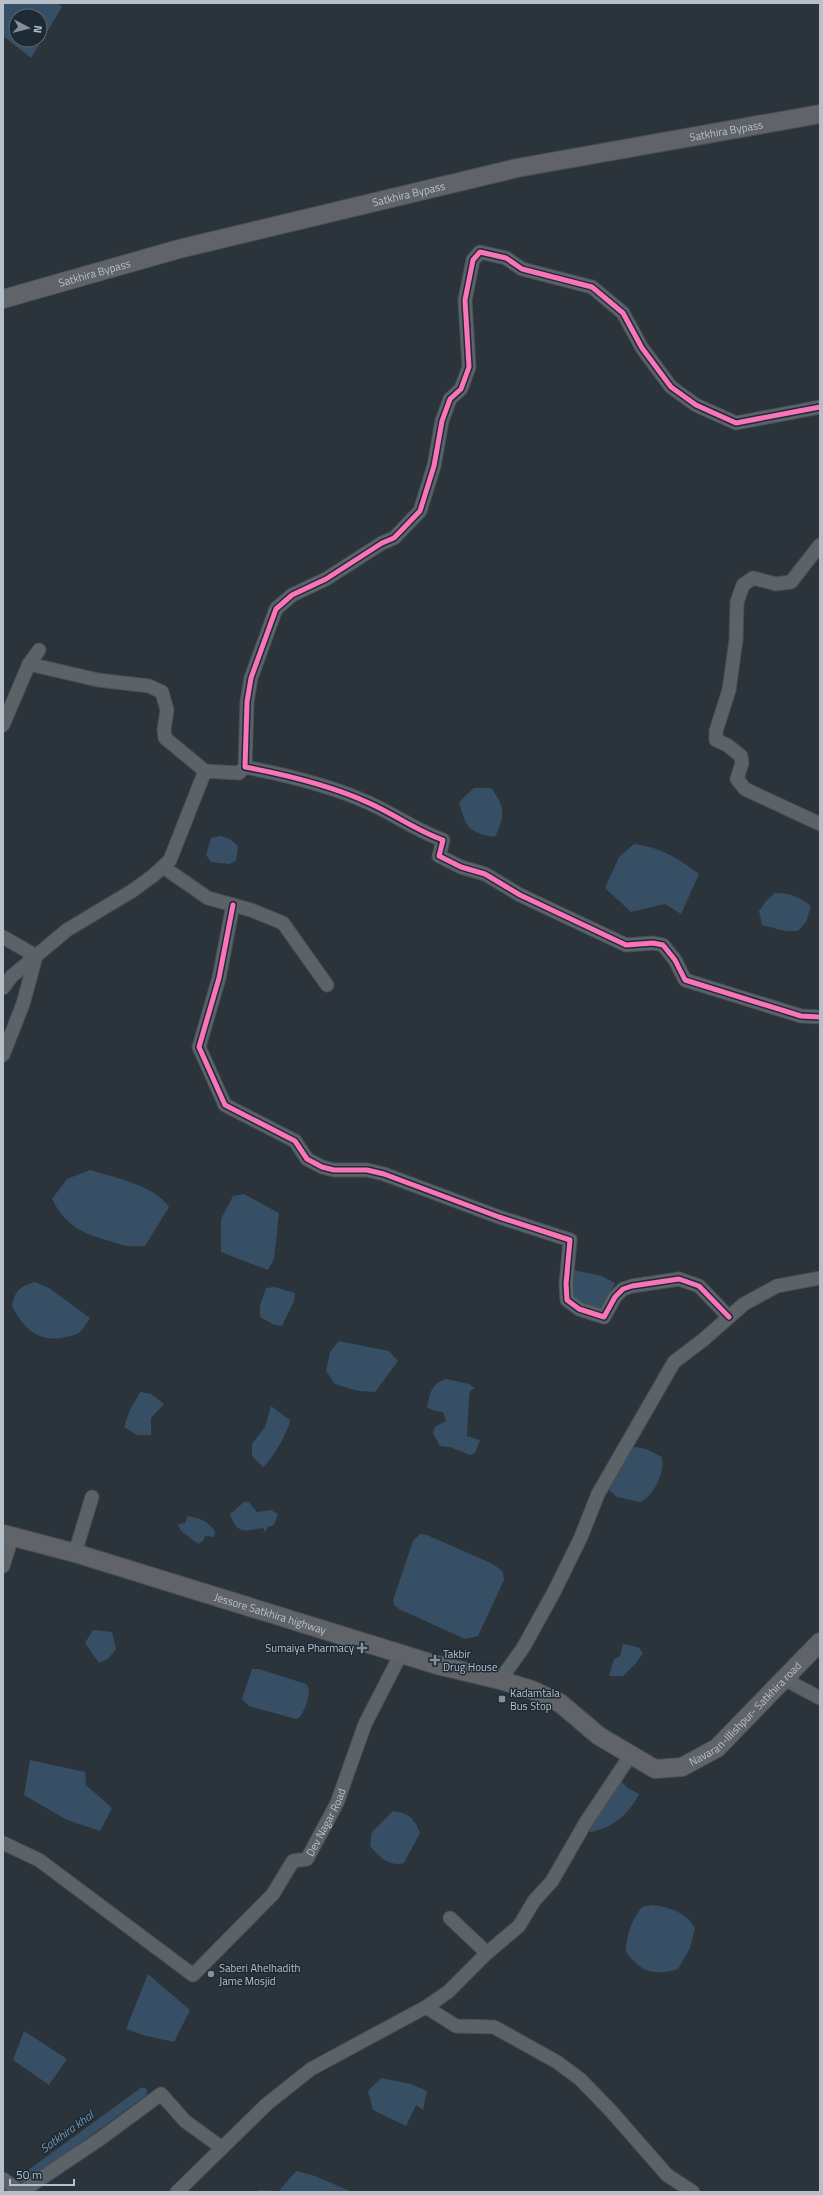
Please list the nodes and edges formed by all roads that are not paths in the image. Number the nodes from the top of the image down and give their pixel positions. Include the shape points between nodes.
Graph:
1 (820, 114) edge
2 (3, 299) edge
3 (820, 407) edge
4 (820, 545) edge
5 (39, 650) dead end
6 (29, 664) junction
7 (3, 725) edge
8 (245, 767) junction
9 (205, 772) junction
10 (820, 824) edge
11 (163, 867) junction
12 (233, 905) junction
13 (3, 937) edge
14 (36, 956) junction
15 (327, 985) dead end
16 (3, 988) edge
17 (820, 1017) edge
18 (3, 1055) edge
19 (820, 1278) edge
20 (729, 1317) junction
21 (92, 1497) dead end
22 (8, 1536) edge
23 (75, 1553) junction
24 (3, 1566) edge
25 (820, 1642) edge
26 (401, 1654) junction
27 (784, 1679) junction
28 (500, 1680) junction
29 (820, 1698) edge
30 (599, 1736) joint
31 (630, 1756) junction
32 (3, 1843) edge
33 (450, 1918) dead end
34 (486, 1952) junction
35 (426, 2007) junction
36 (222, 2148) junction
37 (3, 2179) edge
38 (21, 2192) edge
39 (177, 2192) edge
40 (693, 2192) edge

1 - 2 highway, Satkhira Bypass via 517,168 179,249
3 - 8 street via 736,423 696,405 671,387 642,348 622,313 592,287 522,269 506,258 480,252 473,260 465,300 469,367 461,389 450,399 442,421 434,466 420,511 394,538 326,579 292,595 276,609 251,678 247,702
4 - 10 street via 791,582 776,584 752,578 743,585 737,602 736,640 729,690 716,731 716,740 741,756 742,763 737,779 745,789
5 - 6 street
6 - 7 street
6 - 9 street via 98,680 149,686 162,692 167,710 165,738
8 - 9 street via 239,773
8 - 17 street via 297,777 368,802 443,840 439,856 450,862 485,874 520,895 626,945 663,945 675,960 685,980 801,1016
9 - 11 street via 170,860
11 - 12 street via 208,898
11 - 14 street via 132,891 67,930
12 - 15 street via 284,923
12 - 20 street via 219,978 199,1047 225,1105 295,1141 307,1159 322,1167 334,1170 367,1170 384,1174 499,1217 570,1240 566,1284 568,1300 579,1309 604,1316 623,1289 679,1279 700,1286
13 - 14 street
14 - 16 street via 12,976
14 - 18 street via 23,1004
19 - 20 street via 777,1286 744,1304
20 - 28 street via 674,1362 598,1494 581,1537 554,1592 523,1648
21 - 23 street
22 - 23 highway, Jessore Satkhira highway
22 - 24 street
23 - 26 highway, Jessore Satkhira highway
25 - 27 highway, Navaran-Illishpur- Satkhira road
26 - 28 highway, Jessore Satkhira highway
26 - 32 street, Dev Nagar Road via 365,1724 337,1802 307,1860 292,1861 273,1894 193,1976 39,1860
27 - 29 street
27 - 31 highway, Navaran-Illishpur- Satkhira road via 717,1748 690,1764 655,1769
28 - 30 highway, Jessore Satkhira highway via 532,1690 560,1703
30 - 31 highway, Navaran-Illishpur- Satkhira road
31 - 34 street via 586,1822 552,1881 534,1901 519,1926
33 - 34 street
34 - 35 street via 448,1992
35 - 36 street via 311,2069 267,2104
35 - 40 street via 456,2026 494,2028 557,2062 611,2111 667,2175
36 - 38 street via 185,2122 161,2094
36 - 39 street
37 - 38 street

